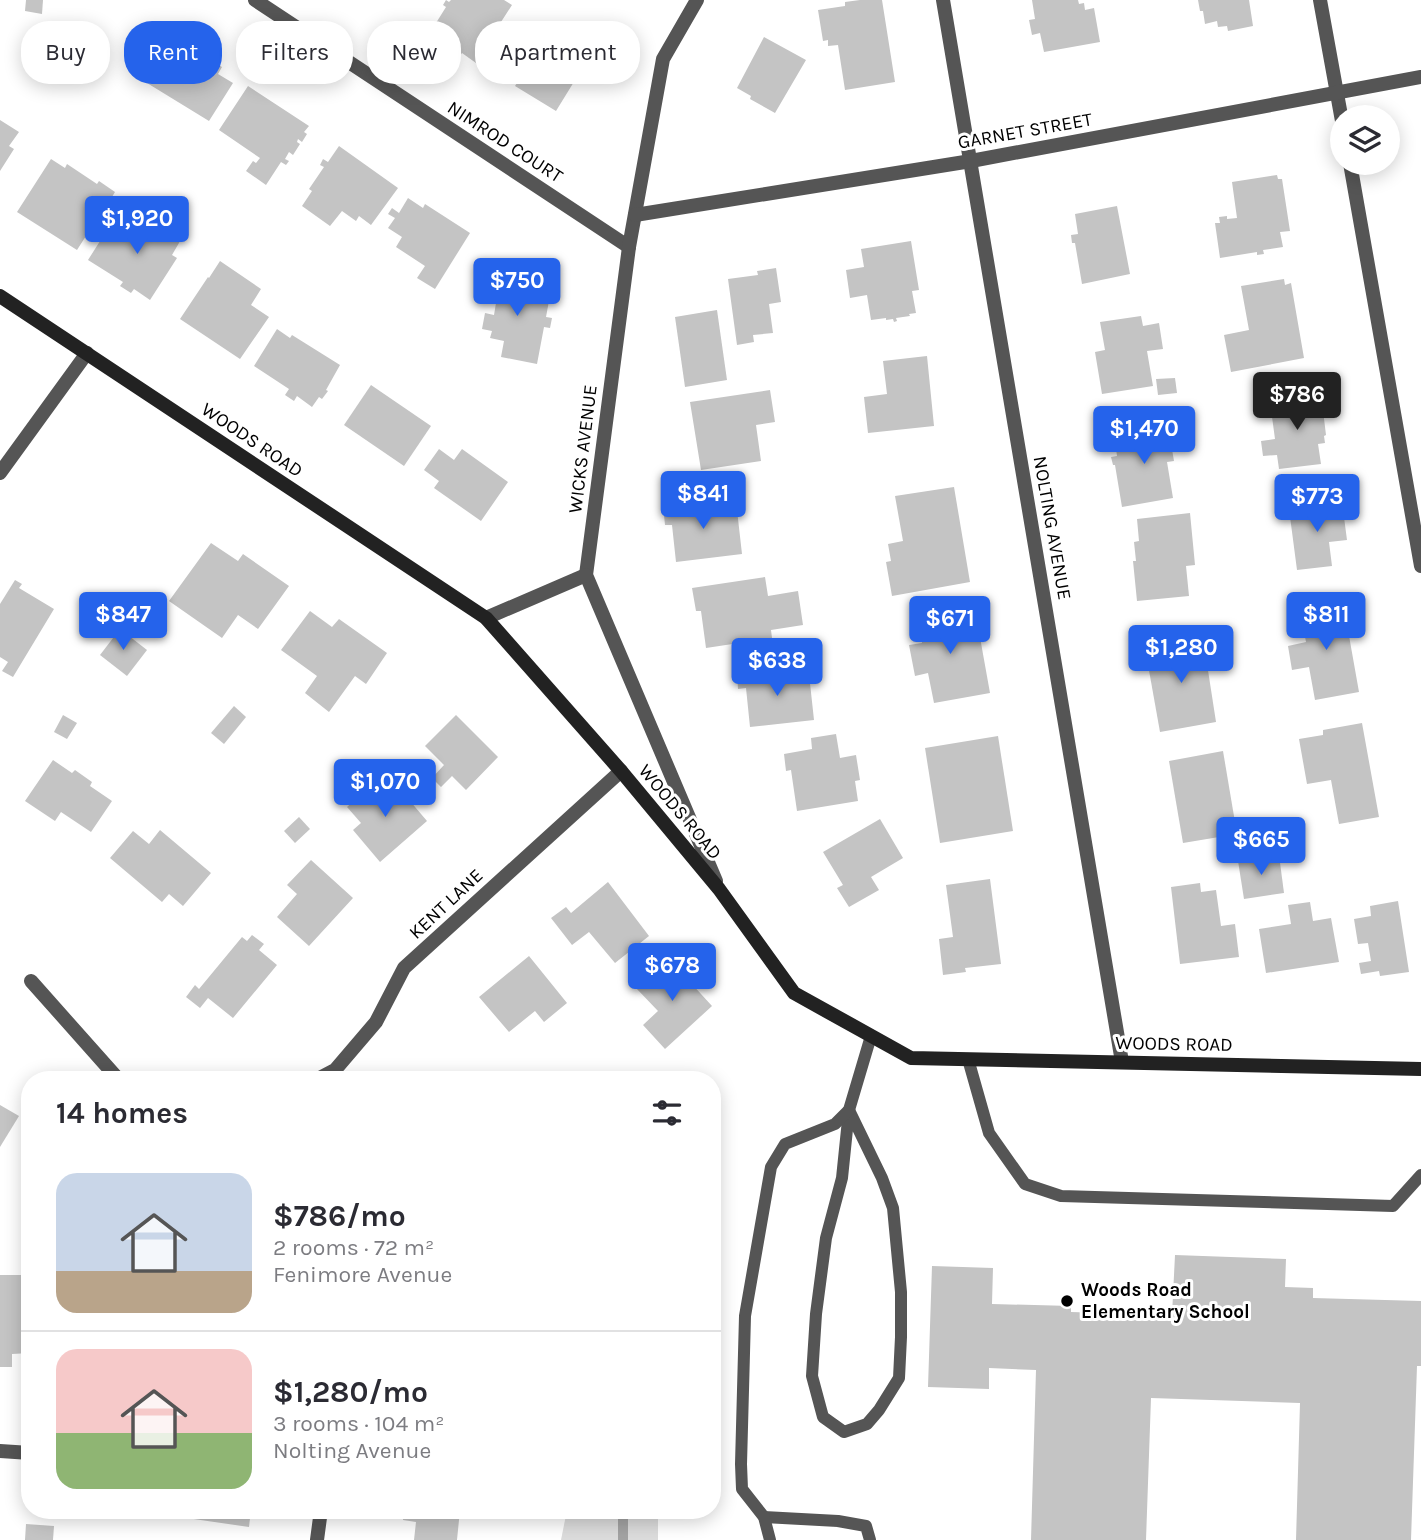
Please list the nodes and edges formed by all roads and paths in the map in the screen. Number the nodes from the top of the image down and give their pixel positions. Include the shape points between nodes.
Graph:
1 (255, 0) edge
2 (696, 0) edge
3 (943, 0) edge
4 (1320, 0) edge
5 (1421, 77) edge
6 (1337, 92) junction
7 (1339, 105) edge
8 (971, 161) junction
9 (1352, 175) edge
10 (635, 215) junction
11 (629, 247) junction
12 (0, 296) edge
13 (87, 353) junction
14 (0, 472) edge
15 (1421, 566) edge
16 (586, 575) junction
17 (486, 618) junction
18 (621, 771) junction
19 (719, 889) junction
20 (31, 981) dead end
21 (871, 1036) junction
22 (968, 1059) junction
23 (1122, 1062) junction
24 (1421, 1069) edge
25 (112, 1071) edge
26 (333, 1071) edge
27 (849, 1110) junction
28 (1421, 1175) edge
29 (0, 1451) edge
30 (21, 1452) edge
31 (764, 1517) junction
32 (320, 1519) edge
33 (317, 1540) edge
34 (770, 1540) edge
35 (870, 1540) edge

1 - 11 street, NIMROD COURT
2 - 10 street, WICKS AVENUE via 663,59
3 - 8 street, NOLTING AVENUE
4 - 6 street
5 - 6 street, GARNET STREET
6 - 7 street
6 - 8 street, GARNET STREET
8 - 10 street, GARNET STREET
8 - 23 street, NOLTING AVENUE
9 - 15 street
10 - 11 street, WICKS AVENUE
11 - 16 street, WICKS AVENUE
12 - 13 street, WOODS ROAD
13 - 14 street
13 - 17 street, WOODS ROAD
16 - 17 street
16 - 19 street
17 - 18 street, WOODS ROAD
18 - 19 street, WOODS ROAD
18 - 26 street, KENT LANE via 404,968 376,1022
19 - 21 street, WOODS ROAD via 794,993
20 - 25 street
21 - 22 street, WOODS ROAD via 911,1058
21 - 27 lane
22 - 23 street, WOODS ROAD
22 - 28 lane via 989,1133 1025,1184 1061,1196 1393,1206
23 - 24 street, WOODS ROAD
27 - 27 lane via 842,1178 826,1238 812,1376 822,1417 844,1432 867,1424 899,1378 901,1337 893,1208
27 - 31 lane via 835,1124 785,1144 771,1167 745,1316 741,1464 742,1489
29 - 30 street
31 - 34 lane
31 - 35 lane via 866,1526
32 - 33 street

